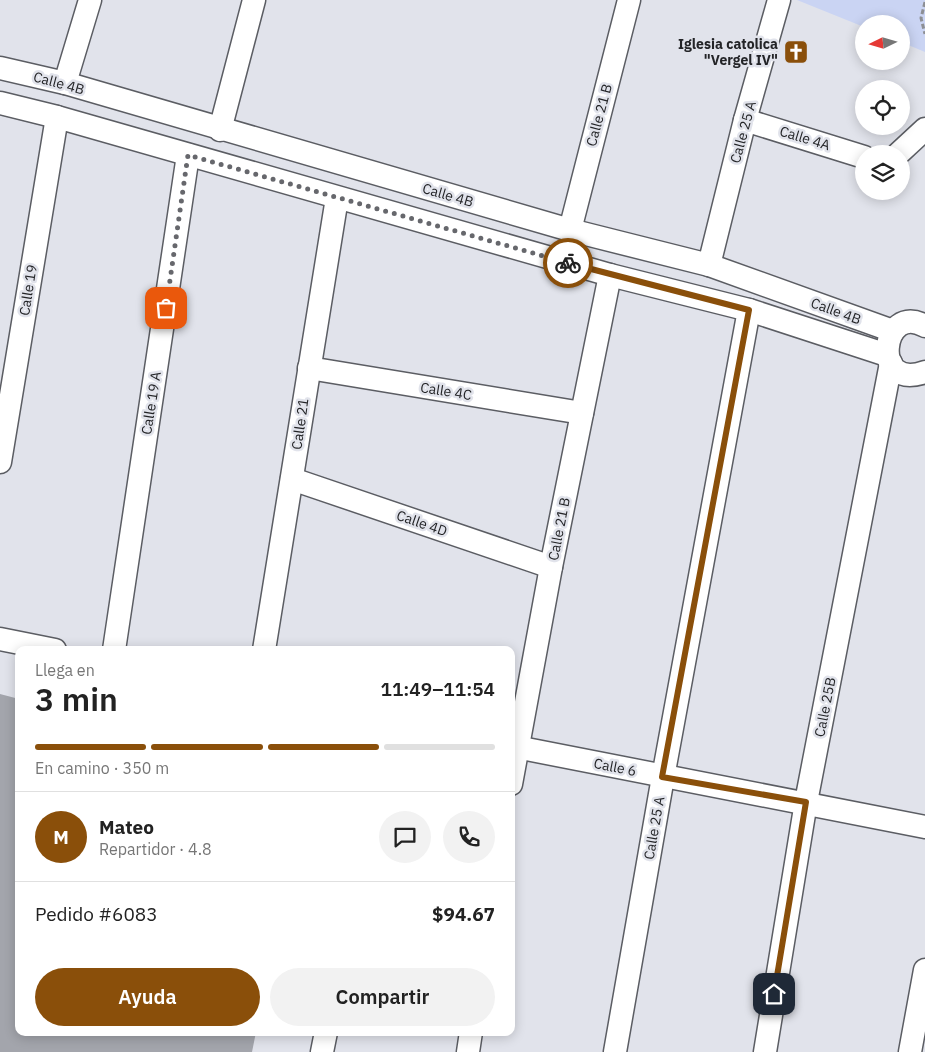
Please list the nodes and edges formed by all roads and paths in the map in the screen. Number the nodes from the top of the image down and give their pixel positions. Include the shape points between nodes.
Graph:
1 (90, 0) edge
2 (254, 0) edge
3 (629, 0) edge
4 (779, 0) edge
5 (924, 1) edge
6 (925, 34) edge
7 (0, 68) edge
8 (64, 83) junction
9 (0, 103) edge
10 (57, 117) junction
11 (746, 120) junction
12 (925, 129) edge
13 (220, 130) junction
14 (908, 145) edge
15 (855, 154) edge
16 (188, 155) junction
17 (337, 198) junction
18 (482, 205) junction
19 (570, 230) junction
20 (474, 236) junction
21 (709, 265) junction
22 (610, 275) junction
23 (749, 310) junction
24 (925, 326) edge
25 (893, 331) junction
26 (889, 359) junction
27 (309, 368) junction
28 (925, 372) edge
29 (582, 413) junction
30 (0, 462) edge
31 (292, 479) junction
32 (551, 567) junction
33 (0, 639) edge
34 (35, 646) edge
35 (115, 646) edge
36 (265, 646) edge
37 (515, 742) edge
38 (515, 747) edge
39 (662, 777) junction
40 (806, 802) junction
41 (925, 827) edge
42 (925, 970) edge
43 (325, 1036) edge
44 (470, 1036) edge
45 (322, 1052) edge
46 (468, 1052) edge
47 (615, 1052) edge
48 (765, 1052) edge
49 (910, 1052) edge

1 - 8 street
2 - 13 street
3 - 19 street, Calle 21 B
4 - 11 street, Calle 25 A
5 - 6 path via 922,18
7 - 8 street, Calle 4B
8 - 13 street, Calle 4B
9 - 10 street, Calle 4B
10 - 16 street, Calle 4B
10 - 30 street, Calle 19
11 - 15 street, Calle 4A
11 - 21 street, Calle 25 A
12 - 14 street
13 - 18 street, Calle 4B
16 - 17 street, Calle 4B
16 - 35 street, Calle 19 A
17 - 20 street, Calle 4B
17 - 27 street, Calle 21
18 - 19 street, Calle 4B
18 - 20 street
19 - 21 street, Calle 4B
20 - 22 street, Calle 4B
21 - 25 street, Calle 4B
22 - 23 street, Calle 4B
22 - 29 street, Calle 21 B
23 - 26 street, Calle 4B
23 - 39 street, Calle 25 A
24 - 25 street via 906,323
25 - 26 street, Calle 25B via 886,347
26 - 28 street, Calle 4B via 896,369 910,375
26 - 40 street, Calle 25B
27 - 29 street, Calle 4C
27 - 31 street, Calle 21
29 - 32 street, Calle 21 B
31 - 32 street, Calle 4D
31 - 36 street, Calle 21
32 - 37 street, Calle 21 B
33 - 34 street
38 - 39 street, Calle 6
39 - 40 street, Calle 6
39 - 47 street, Calle 25 A
40 - 41 street, Calle 6
40 - 48 street, Calle 25B
42 - 49 street
43 - 45 street
44 - 46 street

